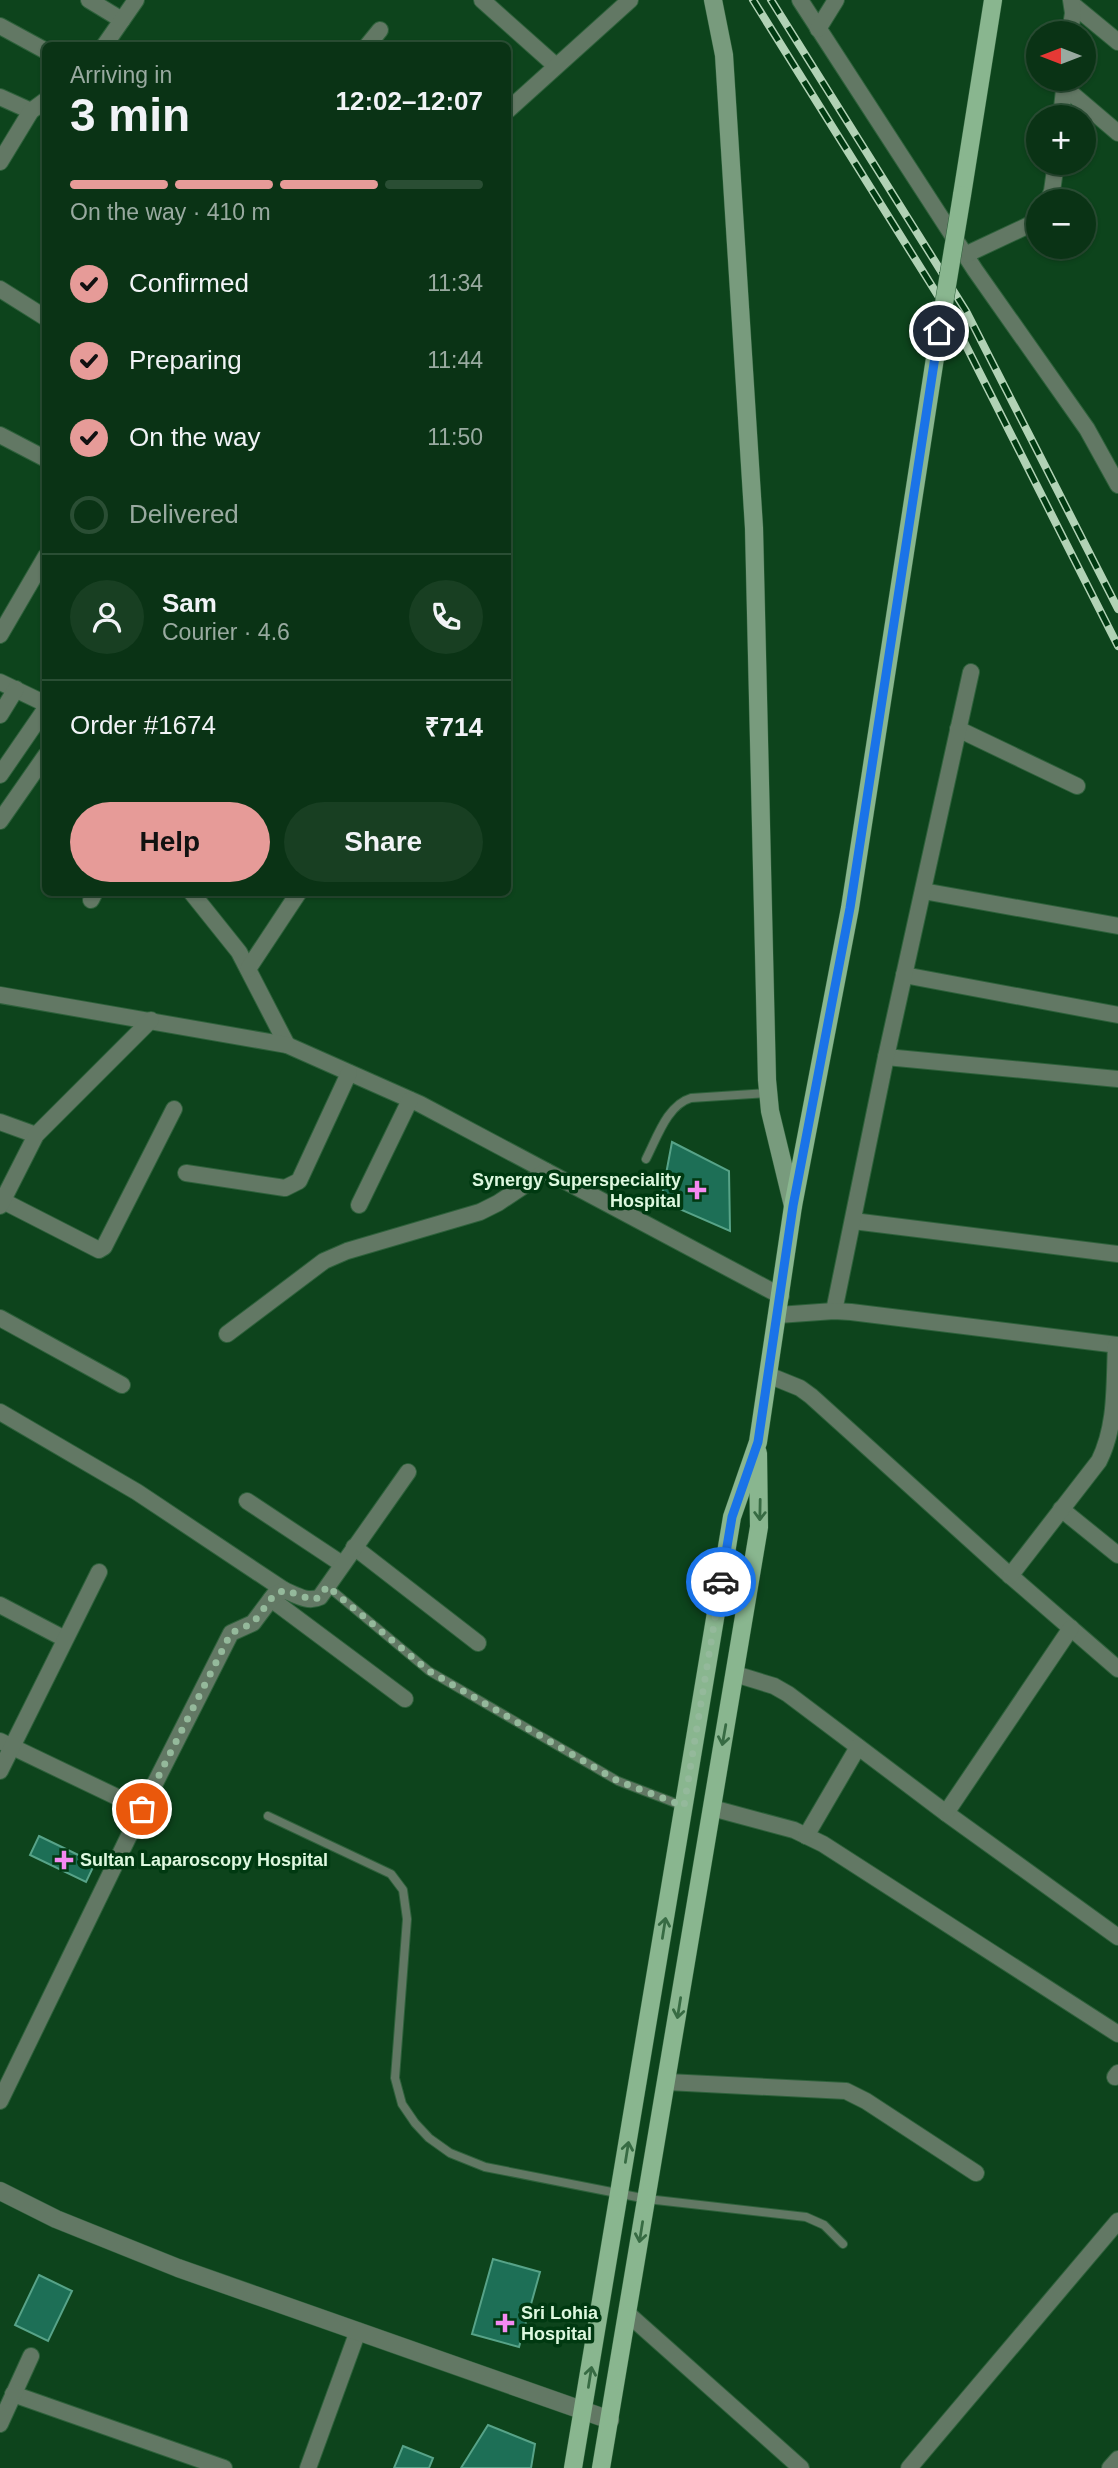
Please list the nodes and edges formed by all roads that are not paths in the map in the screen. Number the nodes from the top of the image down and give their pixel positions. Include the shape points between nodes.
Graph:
1 (89, 0) edge
2 (136, 0) edge
3 (482, 0) edge
4 (630, 0) edge
5 (713, 0) edge
6 (800, 0) edge
7 (836, 0) edge
8 (993, 0) edge
9 (1072, 2) edge
10 (122, 20) junction
11 (1071, 21) edge
12 (0, 26) edge
13 (818, 29) junction
14 (380, 30) dead end
15 (107, 42) edge
16 (370, 42) edge
17 (1118, 42) edge
18 (42, 49) edge
19 (556, 66) junction
20 (1073, 91) edge
21 (0, 97) edge
22 (42, 103) edge
23 (511, 107) edge
24 (31, 111) junction
25 (1118, 133) edge
26 (0, 162) edge
27 (1026, 226) edge
28 (965, 255) junction
29 (0, 289) edge
30 (42, 315) edge
31 (0, 435) edge
32 (42, 457) edge
33 (1112, 459) edge
34 (1118, 485) edge
35 (42, 562) edge
36 (0, 635) edge
37 (971, 672) dead end
38 (0, 682) edge
39 (16, 689) junction
40 (42, 704) edge
41 (42, 712) edge
42 (0, 715) edge
43 (958, 729) junction
44 (42, 761) edge
45 (0, 775) edge
46 (1077, 786) dead end
47 (0, 821) edge
48 (923, 891) junction
49 (194, 896) edge
50 (296, 896) edge
51 (1118, 926) edge
52 (248, 969) junction
53 (904, 975) junction
54 (0, 995) edge
55 (1118, 1016) edge
56 (151, 1020) junction
57 (286, 1045) junction
58 (886, 1057) junction
59 (349, 1073) junction
60 (1118, 1080) edge
61 (768, 1093) junction
62 (410, 1100) junction
63 (174, 1109) dead end
64 (0, 1122) edge
65 (36, 1135) junction
66 (646, 1159) dead end
67 (546, 1171) junction
68 (186, 1173) dead end
69 (1, 1204) edge
70 (359, 1205) dead end
71 (793, 1206) junction
72 (853, 1221) junction
73 (1118, 1254) edge
74 (781, 1296) junction
75 (834, 1311) junction
76 (778, 1315) junction
77 (0, 1318) edge
78 (227, 1334) dead end
79 (1117, 1345) edge
80 (768, 1375) junction
81 (122, 1385) dead end
82 (0, 1412) edge
83 (758, 1442) junction
84 (408, 1472) dead end
85 (247, 1501) dead end
86 (1061, 1509) junction
87 (354, 1547) junction
88 (1118, 1555) edge
89 (342, 1564) junction
90 (99, 1572) dead end
91 (1010, 1576) junction
92 (327, 1586) junction
93 (278, 1595) junction
94 (0, 1605) edge
95 (1071, 1628) junction
96 (65, 1639) junction
97 (478, 1643) dead end
98 (1118, 1669) edge
99 (735, 1674) junction
100 (405, 1699) dead end
101 (6, 1744) edge
102 (858, 1747) junction
103 (0, 1771) edge
104 (684, 1806) junction
105 (712, 1808) junction
106 (142, 1809) junction
107 (946, 1813) junction
108 (268, 1816) dead end
109 (806, 1836) junction
110 (1118, 1937) edge
111 (1118, 2034) edge
112 (667, 2082) junction
113 (0, 2101) edge
114 (976, 2173) dead end
115 (0, 2191) edge
116 (620, 2192) junction
117 (647, 2199) junction
118 (1118, 2221) edge
119 (843, 2244) dead end
120 (628, 2314) junction
121 (358, 2330) junction
122 (31, 2356) dead end
123 (13, 2394) junction
124 (584, 2410) junction
125 (610, 2420) junction
126 (0, 2424) edge
127 (1118, 2459) edge
128 (224, 2468) edge
129 (308, 2468) edge
130 (573, 2468) edge
131 (601, 2468) edge
132 (801, 2468) edge
133 (909, 2468) edge
134 (1110, 2468) edge

1 - 10 street
2 - 10 street
3 - 19 street
4 - 19 street
5 - 61 main road via 724,55 754,528
6 - 13 street
7 - 13 street
8 - 71 main road, bridge via 850,908
9 - 11 street
9 - 17 street
10 - 15 street
12 - 18 street
13 - 28 street
14 - 16 street
19 - 23 street
20 - 25 street
21 - 24 street
22 - 24 street
24 - 26 street
27 - 28 street
28 - 33 street
29 - 30 street
31 - 32 street
33 - 34 street
35 - 36 street
37 - 43 street
38 - 39 street
39 - 40 street
39 - 42 street
41 - 45 street
43 - 46 street
43 - 48 street
44 - 47 street
48 - 51 street
48 - 53 street
49 - 52 street
50 - 52 street
52 - 57 street
53 - 55 street
53 - 58 street
54 - 56 street
56 - 57 street
56 - 65 street
57 - 59 street
58 - 60 street
58 - 72 street
59 - 62 street
59 - 68 street via 293,1186
61 - 66 lane via 681,1101
61 - 71 main road
62 - 67 street
62 - 70 street
63 - 69 street via 99,1250
64 - 65 street
65 - 69 street
67 - 74 street
67 - 78 street via 480,1212 324,1261
71 - 74 main road
72 - 73 street
72 - 75 street
74 - 76 main road
75 - 76 street
75 - 79 street
76 - 80 main road
77 - 81 street
79 - 86 street via 1107,1444
80 - 83 main road
80 - 91 street via 811,1396
82 - 93 street via 137,1492
83 -> 99 main road via 759,1527
83 - 104 main road via 732,1517
84 - 87 street
85 - 89 street
86 - 88 street
86 - 91 street
87 - 89 street
87 - 97 street
89 - 92 street
90 - 96 street
91 - 95 street
92 - 93 street via 313,1600
92 - 104 lane via 429,1671 618,1781
93 - 100 street
93 - 106 street via 253,1623 231,1633
94 - 96 street
95 - 98 street
95 - 107 street
96 - 101 street
99 - 102 street via 774,1686
99 -> 105 main road
101 - 103 street
101 - 106 street
102 - 107 street
102 - 109 street
116 -> 104 main road
105 - 109 street
105 -> 112 main road
106 - 113 street
107 - 110 street
108 - 116 lane via 391,1874 403,1890 407,1919 396,2078 402,2104 429,2138 450,2153 485,2167
109 - 111 street
112 - 114 street via 846,2091
112 - 117 main road
115 - 121 street via 178,2268
116 - 117 lane
124 -> 116 main road
117 - 119 lane via 807,2217 824,2225
117 -> 120 main road
118 - 133 street
120 - 125 main road
120 - 132 street
121 - 124 street
121 - 129 street
122 - 123 street
123 - 126 street
123 - 128 street
124 - 125 street
124 - 130 main road
125 - 131 main road
127 - 134 street

